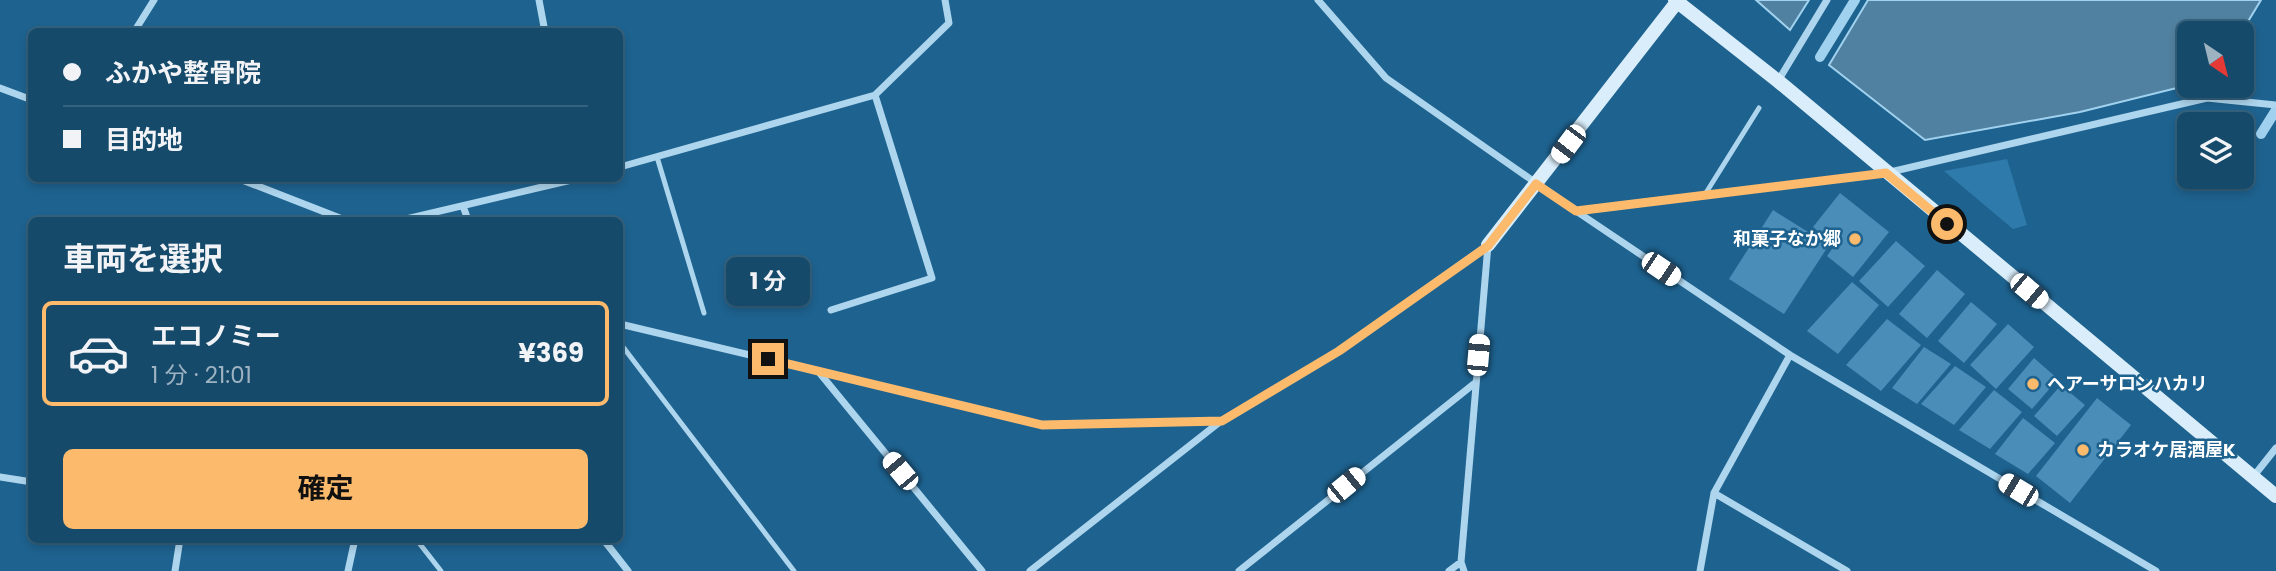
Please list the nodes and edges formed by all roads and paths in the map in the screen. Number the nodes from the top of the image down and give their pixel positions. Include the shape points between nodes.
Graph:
1 (154, 0) edge
2 (539, 0) edge
3 (945, 0) edge
4 (1318, 0) edge
5 (1827, 0) edge
6 (1676, 1) edge
7 (136, 28) edge
8 (544, 28) edge
9 (1778, 81) junction
10 (0, 88) edge
11 (874, 95) junction
12 (28, 98) edge
13 (2276, 105) edge
14 (1759, 108) dead end
15 (657, 157) junction
16 (623, 166) edge
17 (1886, 173) junction
18 (247, 182) edge
19 (564, 182) edge
20 (1536, 184) junction
21 (1704, 195) junction
22 (463, 206) junction
23 (1576, 211) junction
24 (337, 217) edge
25 (415, 217) edge
26 (467, 217) edge
27 (1488, 246) junction
28 (831, 310) dead end
29 (704, 313) dead end
30 (623, 325) edge
31 (623, 347) edge
32 (1790, 355) junction
33 (817, 370) junction
34 (1475, 383) junction
35 (1222, 421) junction
36 (2276, 448) edge
37 (0, 477) edge
38 (2253, 477) junction
39 (28, 481) edge
40 (1714, 493) junction
41 (2276, 496) edge
42 (179, 543) edge
43 (354, 543) edge
44 (419, 543) edge
45 (606, 543) edge
46 (1461, 562) junction
47 (175, 571) edge
48 (348, 571) edge
49 (441, 571) edge
50 (628, 571) edge
51 (794, 571) edge
52 (982, 571) edge
53 (1030, 571) edge
54 (1239, 571) edge
55 (1449, 571) edge
56 (1464, 571) edge
57 (1700, 571) edge
58 (1847, 571) edge
59 (2156, 571) edge

1 - 7 street
2 - 8 street
3 - 11 street via 949,23
4 - 20 street via 1387,79
5 - 9 street
6 - 9 street
6 - 20 street
9 - 17 street
10 - 12 street
11 - 15 street
11 - 28 street via 932,278
13 - 17 street via 2207,98
14 - 21 lane
15 - 16 street
15 - 29 lane
17 - 21 street
17 - 38 street
18 - 24 street
19 - 22 street
20 - 23 street
20 - 27 street
21 - 23 street
22 - 25 street
22 - 26 street
23 - 32 street
27 - 34 street
27 - 35 street via 1339,351
30 - 33 street
31 - 51 lane
32 - 40 street
32 - 59 street
33 - 35 street via 1042,425
33 - 52 street
34 - 46 street
34 - 54 street
35 - 53 street
36 - 38 street
37 - 39 street
38 - 41 street
40 - 57 street
40 - 58 street
42 - 47 street
43 - 48 street
44 - 49 lane
45 - 50 street
46 - 55 street
46 - 56 street

